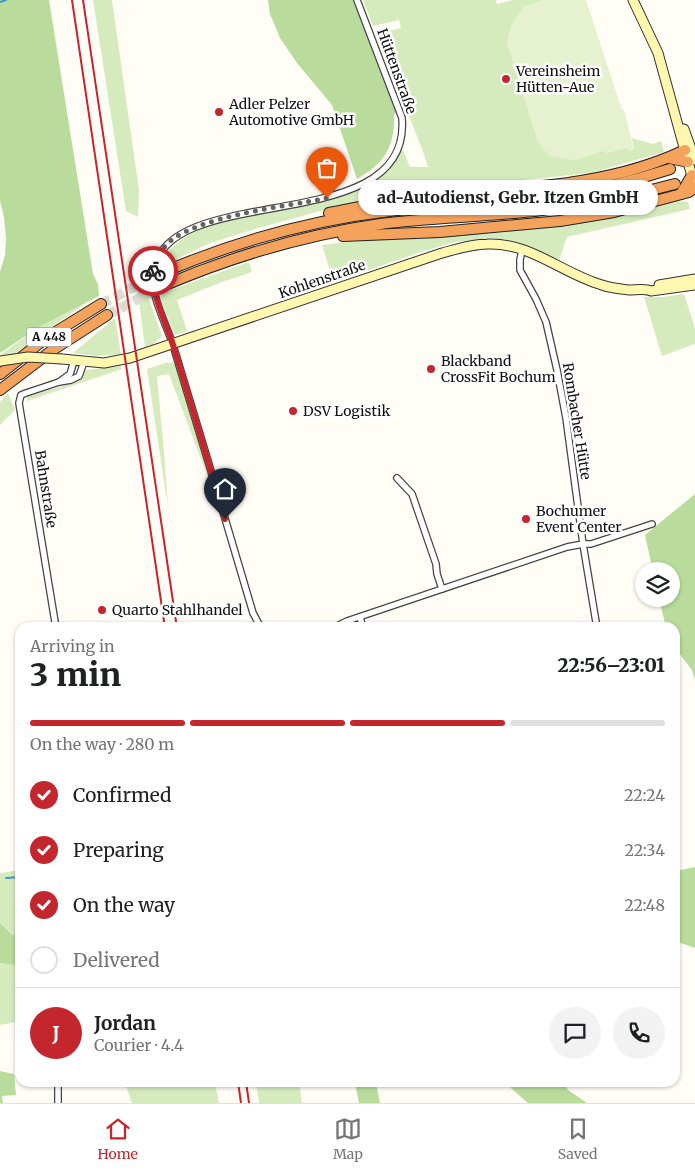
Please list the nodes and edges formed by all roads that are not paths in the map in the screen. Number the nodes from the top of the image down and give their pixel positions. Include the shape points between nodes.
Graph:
1 (357, 0) edge
2 (633, 0) edge
3 (690, 148) edge
4 (669, 158) junction
5 (670, 169) dead end
6 (694, 172) edge
7 (675, 184) dead end
8 (289, 229) junction
9 (312, 236) junction
10 (522, 250) junction
11 (164, 272) tunnel mouth
12 (695, 279) edge
13 (695, 285) edge
14 (163, 286) tunnel mouth
15 (648, 289) junction
16 (101, 304) tunnel mouth
17 (107, 315) tunnel mouth
18 (173, 344) junction
19 (0, 361) edge
20 (74, 361) junction
21 (84, 362) junction
22 (0, 374) edge
23 (59, 382) junction
24 (0, 390) edge
25 (398, 478) dead end
26 (652, 524) dead end
27 (584, 544) junction
28 (442, 589) junction
29 (360, 617) junction
30 (55, 622) edge
31 (257, 622) edge
32 (348, 622) edge
33 (361, 622) edge
34 (596, 622) edge
35 (58, 1087) edge
36 (58, 1103) edge

1 - 18 street, Hüttenstraße via 401,113 402,132 397,150 375,176 349,190 327,198 230,216 187,231 168,244 157,259 153,282
2 - 3 street via 654,42
3 - 4 highway
3 - 6 street
4 - 6 highway
4 - 8 highway via 627,171 566,183 422,196 364,206 329,214
5 - 8 highway via 630,182 549,197 392,211
6 - 9 highway via 682,194 614,212 440,232
7 - 9 highway via 615,199 559,208 389,223
8 - 11 highway via 227,247
9 - 14 highway via 230,260
10 - 15 street, Kohlenstraße via 604,286
10 - 18 street, Kohlenstraße via 489,244 462,248
10 - 27 street, Rombacher Hütte via 520,270 546,322 557,370
12 - 15 street, Kohlenstraße
13 - 15 street, Kohlenstraße
16 - 22 highway, A 448 via 46,338
17 - 24 highway, A 448 via 54,348
18 - 21 street, Kohlenstraße via 130,358 104,363
18 - 31 street, Hüttenstraße
19 - 20 street, Kohlenstraße, bridge via 28,357
20 - 21 street, Kohlenstraße
20 - 23 street via 70,374
21 - 23 street, Bahnstraße via 79,376
23 - 30 street, Bahnstraße via 21,395 19,403
25 - 28 street via 412,494
26 - 27 street
27 - 28 street
27 - 34 street, Rombacher Hütte
28 - 29 street
29 - 32 street
29 - 33 street
35 - 36 street

